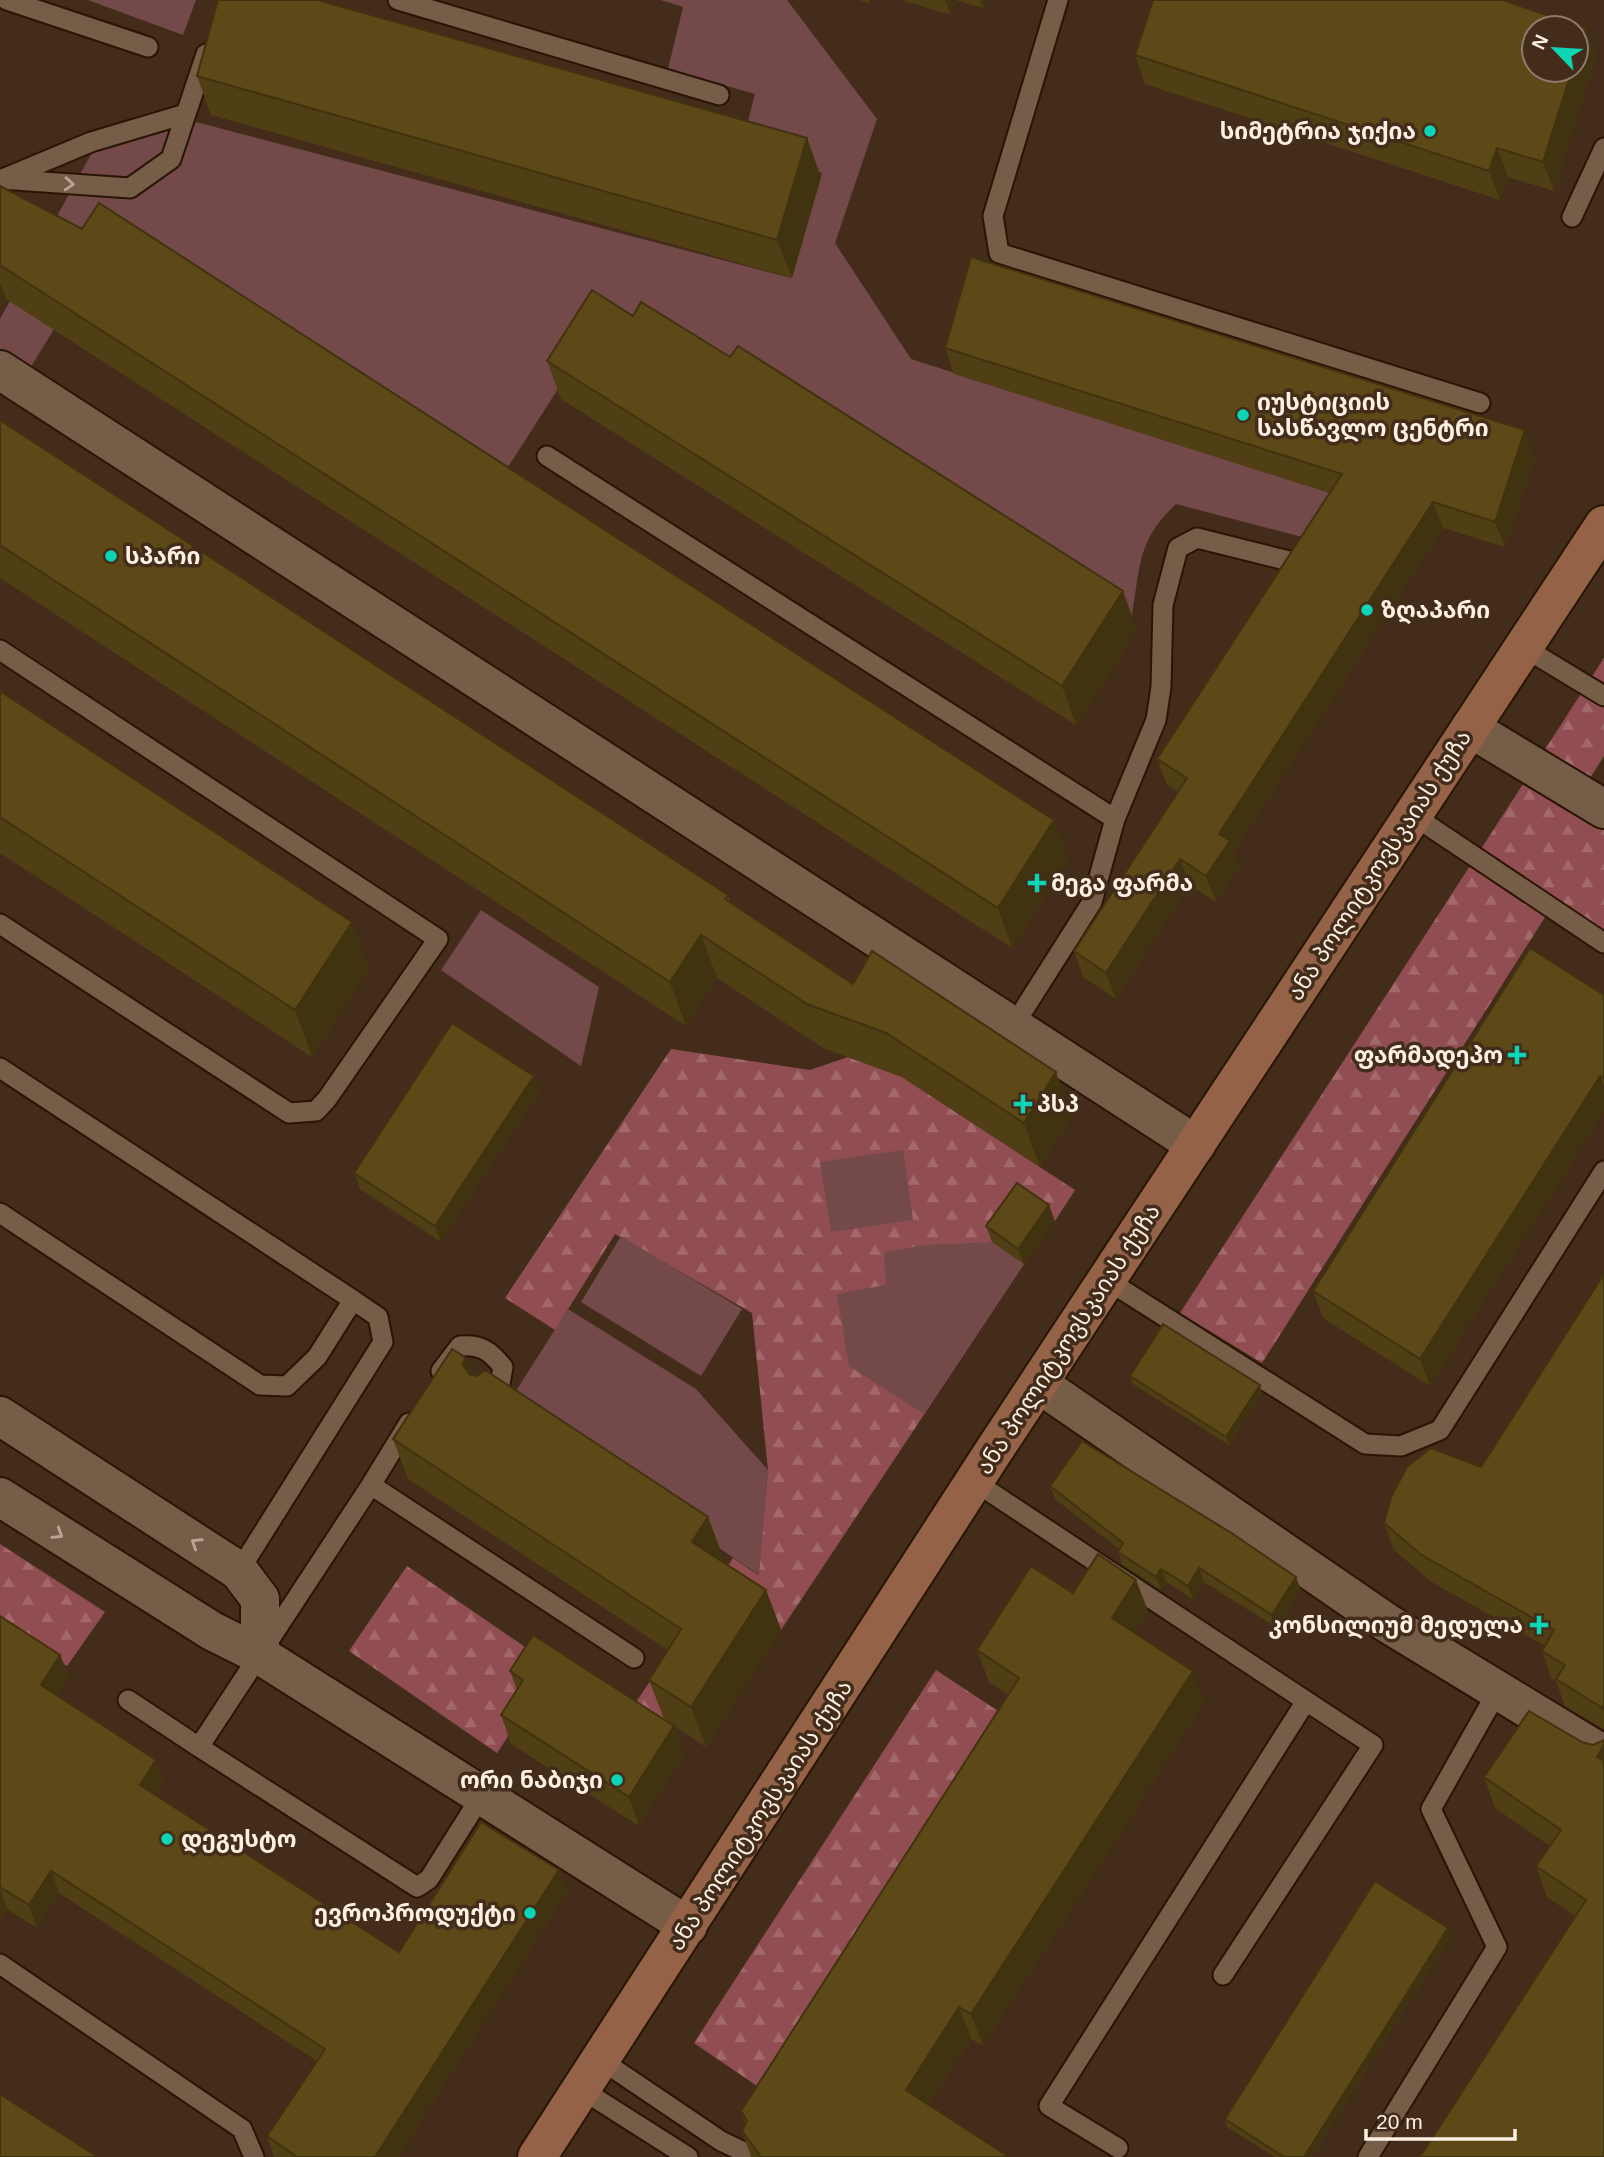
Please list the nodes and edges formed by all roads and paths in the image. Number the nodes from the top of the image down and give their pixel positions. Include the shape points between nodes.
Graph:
1 (7, 0) edge
2 (398, 0) edge
3 (1058, 0) edge
4 (47, 6) edge
5 (212, 37) edge
6 (148, 47) dead end
7 (719, 95) dead end
8 (185, 114) junction
9 (1604, 148) edge
10 (0, 179) edge
11 (1572, 217) dead end
12 (0, 370) edge
13 (1480, 404) dead end
14 (547, 456) dead end
15 (1604, 525) edge
16 (1289, 561) edge
17 (1523, 647) junction
18 (0, 650) edge
19 (1604, 696) edge
20 (1470, 728) junction
21 (1604, 809) edge
22 (1411, 814) junction
23 (1115, 819) junction
24 (0, 924) edge
25 (1604, 943) edge
26 (1014, 1024) junction
27 (0, 1068) edge
28 (1196, 1145) junction
29 (1604, 1171) edge
30 (0, 1213) edge
31 (1107, 1280) junction
32 (353, 1300) junction
33 (1039, 1384) junction
34 (490, 1404) edge
35 (0, 1416) edge
36 (975, 1482) junction
37 (371, 1485) junction
38 (0, 1497) edge
39 (239, 1571) junction
40 (261, 1655) junction
41 (634, 1658) edge
42 (1497, 1692) junction
43 (128, 1700) dead end
44 (1306, 1701) junction
45 (199, 1747) junction
46 (1604, 1755) edge
47 (482, 1795) junction
48 (688, 1926) junction
49 (0, 1964) edge
50 (1223, 1975) dead end
51 (591, 2075) junction
52 (1118, 2148) dead end
53 (746, 2153) edge
54 (254, 2157) edge
55 (537, 2157) edge
56 (688, 2157) edge
57 (1368, 2157) edge

1 - 4 lane
2 - 7 lane
3 - 13 lane via 993,216 999,253
4 - 6 lane
5 - 8 lane
8 - 10 lane via 91,142
10 -> 8 lane via 130,188 171,159
9 - 11 lane
12 - 26 street
14 - 23 lane
15 - 17 street, ანა პოლიტკოვსკაიას ქუჩა
16 - 23 lane via 1197,538 1178,548 1163,605 1156,720
17 - 19 lane
17 - 20 street, ანა პოლიტკოვსკაიას ქუჩა
18 - 24 lane via 438,939 327,1099 316,1111 289,1113
20 - 21 street
20 - 22 street, ანა პოლიტკოვსკაიას ქუჩა
22 - 25 lane
22 - 28 street, ანა პოლიტკოვსკაიას ქუჩა
23 - 26 lane via 1092,902
26 - 28 street
27 - 32 lane
28 - 31 street, ანა პოლიტკოვსკაიას ქუჩა
29 - 31 lane via 1440,1430 1401,1446 1365,1444
30 - 32 lane via 260,1385 287,1386 317,1357
31 - 33 street, ანა პოლიტკოვსკაიას ქუჩა
32 - 39 lane via 378,1317 383,1342
33 - 36 street, ანა პოლიტკოვსკაიას ქუჩა
33 - 42 street via 1387,1623
34 - 37 lane via 503,1367 477,1344 460,1346
39 -> 35 street
36 - 44 lane
36 - 48 street, ანა პოლიტკოვსკაიას ქუჩა
37 - 40 lane
37 - 41 lane
38 -> 40 street via 212,1631
39 - 40 street via 260,1600
40 - 45 lane
40 - 47 street
42 - 46 street
42 - 57 lane via 1431,1809 1497,1947
43 - 45 lane
44 - 50 lane via 1373,1745
44 - 52 lane via 1049,2106
45 - 47 lane via 417,1886 429,1879
47 - 48 street
48 - 51 street, ანა პოლიტკოვსკაიას ქუჩა
49 - 54 lane via 242,2129
51 - 53 lane
51 - 55 street, ანა პოლიტკოვსკაიას ქუჩა
51 - 56 lane

